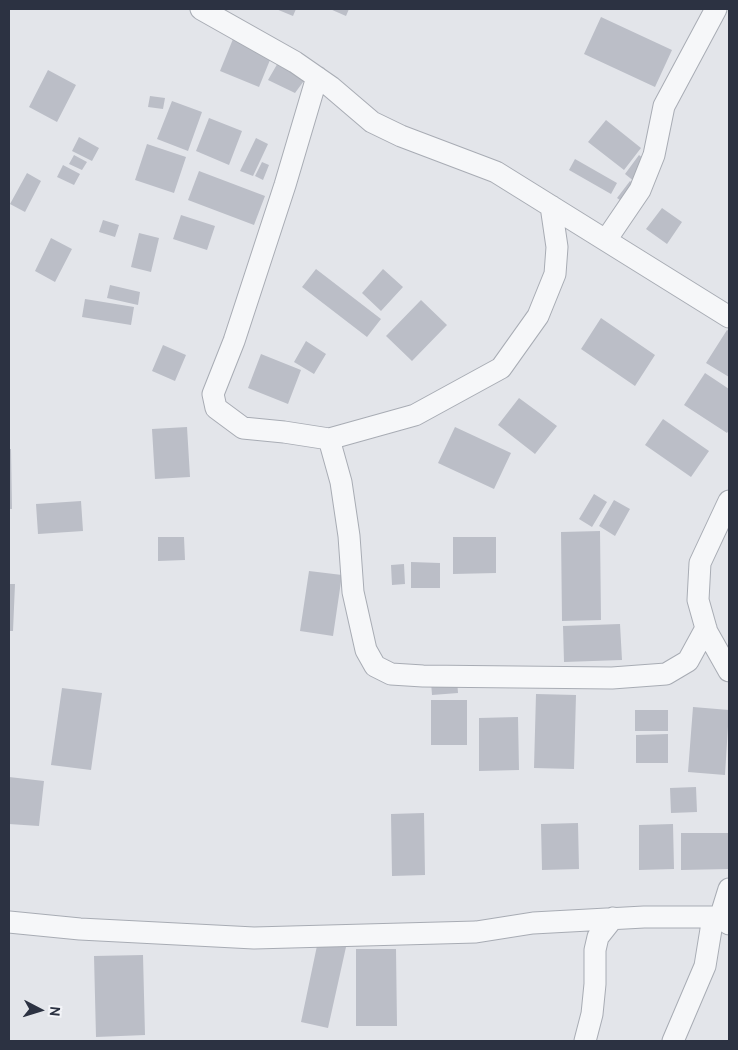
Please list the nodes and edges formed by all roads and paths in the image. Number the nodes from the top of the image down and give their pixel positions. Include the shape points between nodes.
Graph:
1 (202, 9) edge
2 (716, 9) edge
3 (317, 77) junction
4 (551, 206) junction
5 (606, 240) junction
6 (729, 317) edge
7 (329, 439) junction
8 (729, 501) edge
9 (706, 628) junction
10 (729, 671) edge
11 (729, 889) edge
12 (613, 918) junction
13 (721, 920) edge
14 (9, 922) edge
15 (585, 1041) edge
16 (673, 1041) edge

1 - 3 street
2 - 5 street via 664,106 654,155 640,190
3 - 4 street via 372,122 496,172
3 - 7 street via 234,341 213,394 216,408 243,428
4 - 5 street
4 - 7 street via 557,247 555,274 538,316 501,368 415,415
5 - 6 street
7 - 9 street via 341,482 353,592 366,650 375,666 391,674 423,676 612,678 666,674 688,660
8 - 9 street via 700,563 698,600
9 - 10 street
11 - 13 street
12 - 13 street
12 - 14 street via 533,923 476,932 254,938
12 - 15 street via 598,937 595,950 592,1014
13 - 16 street

